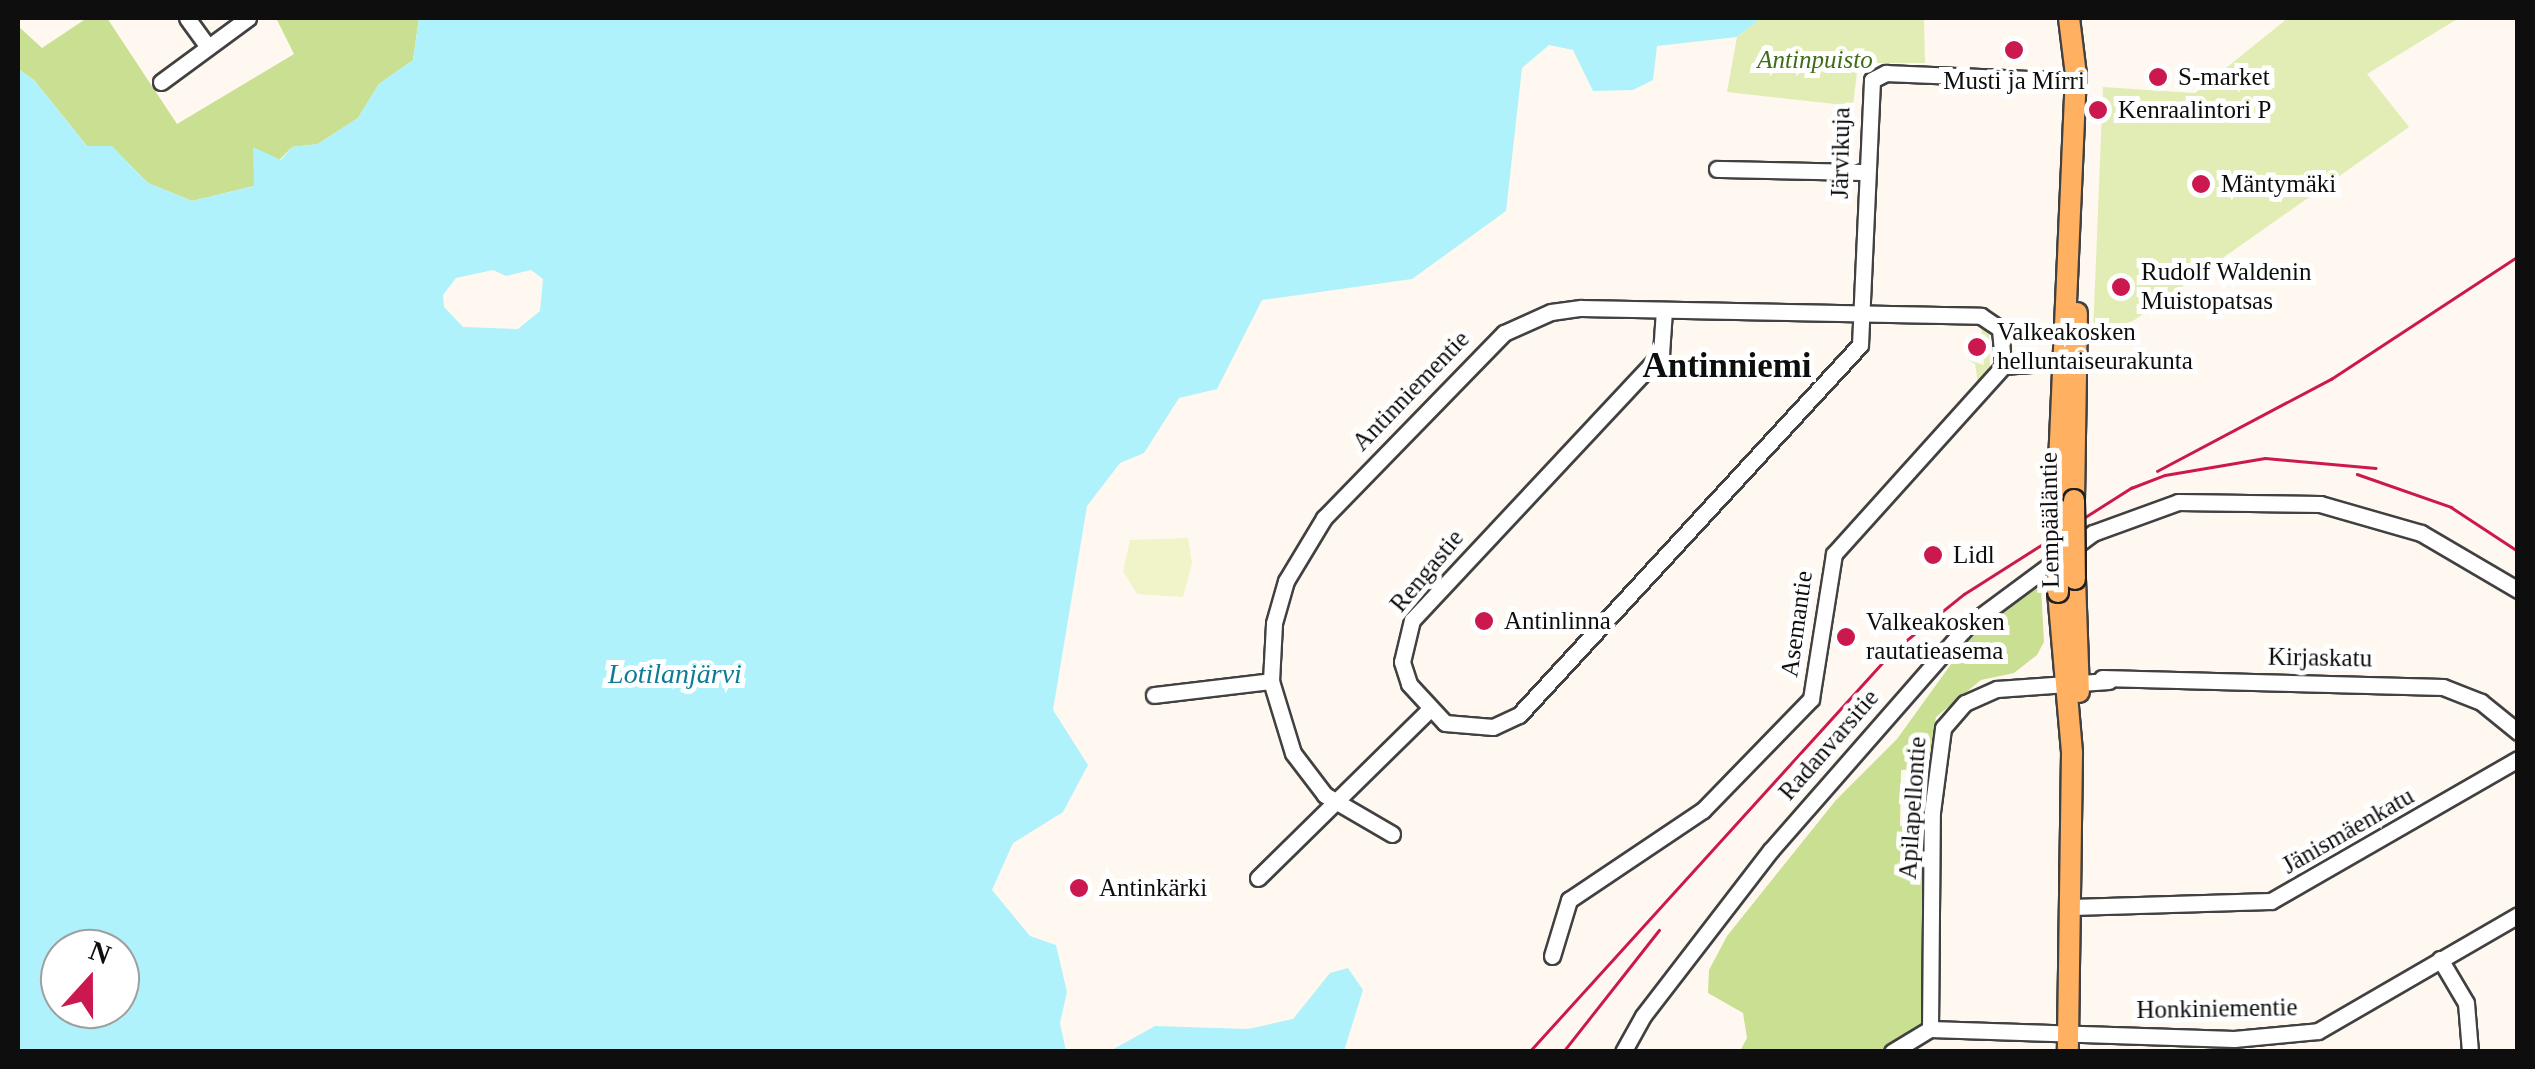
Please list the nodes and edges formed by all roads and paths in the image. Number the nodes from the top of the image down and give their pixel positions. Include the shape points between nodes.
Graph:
1 (187, 18) edge
2 (248, 18) edge
3 (2077, 18) edge
4 (207, 46) junction
5 (2076, 78) junction
6 (162, 82) dead end
7 (1717, 169) dead end
8 (1865, 172) junction
9 (1664, 310) junction
10 (1863, 313) junction
11 (2066, 365) junction
12 (2003, 366) junction
13 (2518, 590) edge
14 (1272, 681) junction
15 (2074, 683) junction
16 (1154, 695) dead end
17 (1428, 711) junction
18 (2518, 732) edge
19 (2518, 759) edge
20 (1335, 802) junction
21 (1392, 834) dead end
22 (1258, 878) dead end
23 (2071, 906) junction
24 (2518, 915) edge
25 (1552, 956) dead end
26 (2440, 960) junction
27 (1930, 1030) junction
28 (2068, 1043) edge
29 (2242, 1045) edge
30 (1623, 1052) edge
31 (1892, 1052) edge
32 (2470, 1052) edge

1 - 4 street
2 - 4 street
3 - 5 main road, Lempääläntie
4 - 6 street
5 - 8 street, Järvikuja via 1878,76 1867,94
5 - 11 main road, Lempääläntie via 2070,288 2077,305
7 - 8 street
8 - 10 street, Järvikuja
9 - 10 street, Antinniementie
9 - 14 street, Antinniementie via 1552,312 1484,349 1301,550 1274,623
9 - 17 street, Rengastie via 1661,354 1412,620 1402,662
10 - 12 street, Antinniementie via 1989,318 2000,329
10 - 17 street via 1860,346 1837,375 1519,715 1467,730
11 - 12 street
11 - 15 main road, Lempääläntie, bridge via 2066,586
12 - 25 street, Asemantie via 1834,554 1811,699 1703,810 1570,900
13 - 30 street, Radanvarsitie via 2421,533 2320,504 2178,502 2093,533 1966,627 1772,850 1643,1016
14 - 16 street
14 - 20 street, Antinniementie via 1293,753
15 - 18 street, Kirjaskatu via 2443,687 2481,702
15 - 23 main road, Lempääläntie
15 - 27 street, Apilapellontie via 1980,695 1942,728 1932,812
17 - 20 street
19 - 23 street, Jänismäenkatu via 2272,901
20 - 21 street
20 - 22 street
23 - 28 main road, Lempääläntie
24 - 26 street, Honkiniementie
26 - 29 street, Honkiniementie via 2318,1030
26 - 32 street via 2466,1003
27 - 28 street, Honkiniementie
27 - 31 street
28 - 29 street, Honkiniementie

